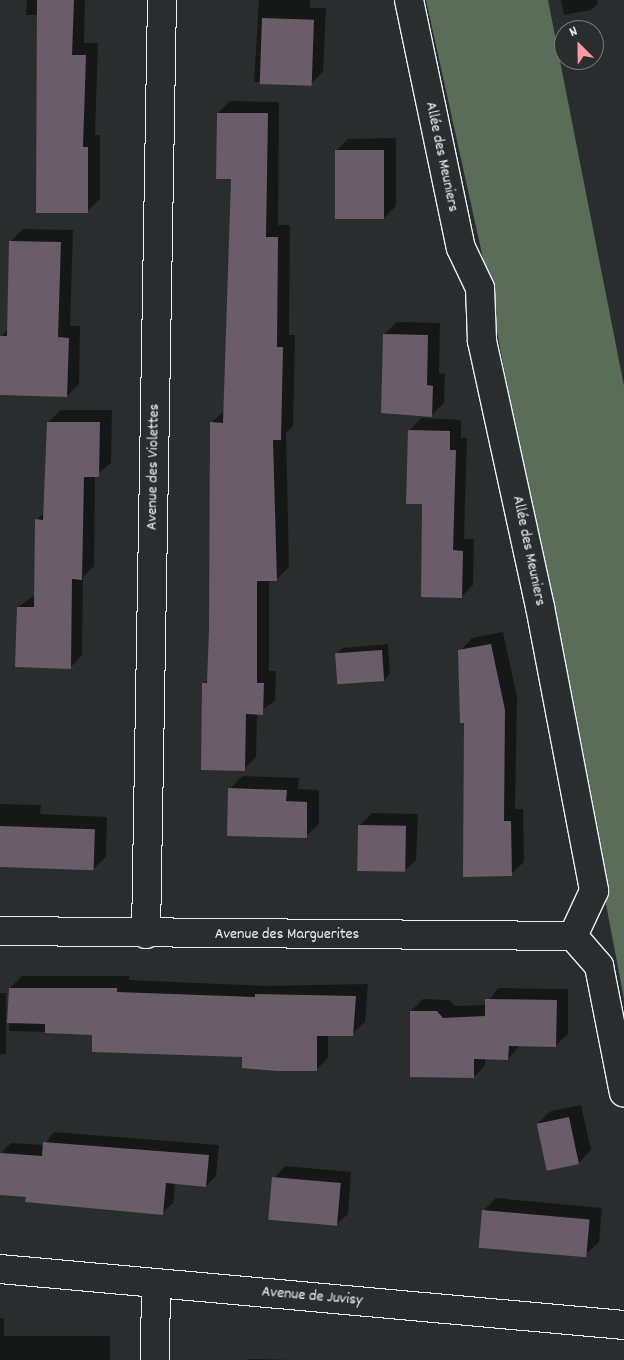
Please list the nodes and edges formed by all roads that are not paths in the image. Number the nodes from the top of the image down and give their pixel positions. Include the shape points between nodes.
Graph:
1 (162, 0) edge
2 (410, 0) edge
3 (0, 931) edge
4 (146, 934) junction
5 (573, 936) junction
6 (624, 1093) edge
7 (0, 1269) edge
8 (156, 1282) junction
9 (624, 1325) edge
10 (155, 1360) edge

1 - 4 street, Avenue des Violettes
2 - 5 street, Allée des Meuniers via 461,248 480,288 482,341 540,606 594,891
3 - 4 street, Avenue des Marguerites
4 - 5 street, Avenue des Marguerites
5 - 6 street via 599,966
7 - 8 street, Avenue de Juvisy
8 - 9 street, Avenue de Juvisy
8 - 10 street

